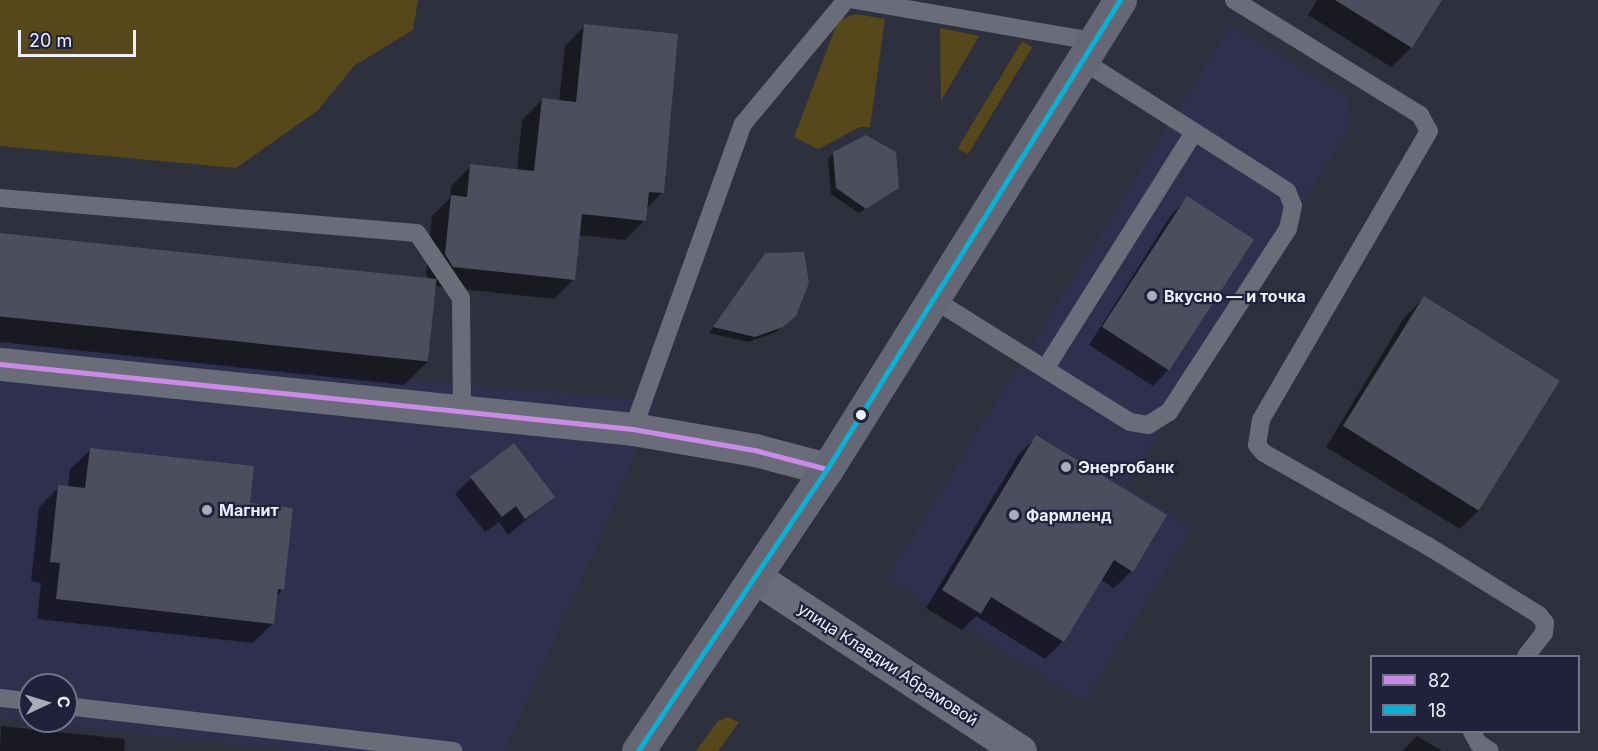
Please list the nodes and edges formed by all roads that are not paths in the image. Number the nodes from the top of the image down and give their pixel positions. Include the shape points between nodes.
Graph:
1 (846, 0) edge
2 (855, 0) edge
3 (1120, 0) edge
4 (1234, 0) edge
5 (1087, 50) junction
6 (1194, 132) junction
7 (0, 198) edge
8 (933, 299) junction
9 (0, 364) edge
10 (1045, 369) junction
11 (462, 409) junction
12 (633, 429) junction
13 (827, 469) junction
14 (755, 577) junction
15 (1528, 655) edge
16 (0, 698) edge
17 (18, 700) edge
18 (78, 708) edge
19 (1473, 733) edge
20 (368, 746) edge
21 (453, 751) edge
22 (638, 751) edge
23 (1020, 751) edge
24 (1490, 751) edge

1 - 12 lane via 743,124
2 - 5 lane
3 - 5 main road
4 - 15 lane via 1420,115 1429,131 1261,420 1257,445 1264,453 1428,546 1539,615 1545,623 1544,633
5 - 6 lane
5 - 8 main road
6 - 10 lane
6 - 10 lane via 1287,191 1293,206 1288,229 1169,412 1148,425 1130,422
7 - 11 lane via 417,233 461,298
8 - 10 lane
8 - 13 main road
9 - 11 street
11 - 12 street
12 - 13 street via 755,450
13 - 14 main road
14 - 22 main road
14 - 23 street, улица Клавдии Абрамовой
16 - 17 lane
18 - 20 lane
19 - 24 lane via 1478,743
20 - 21 lane

